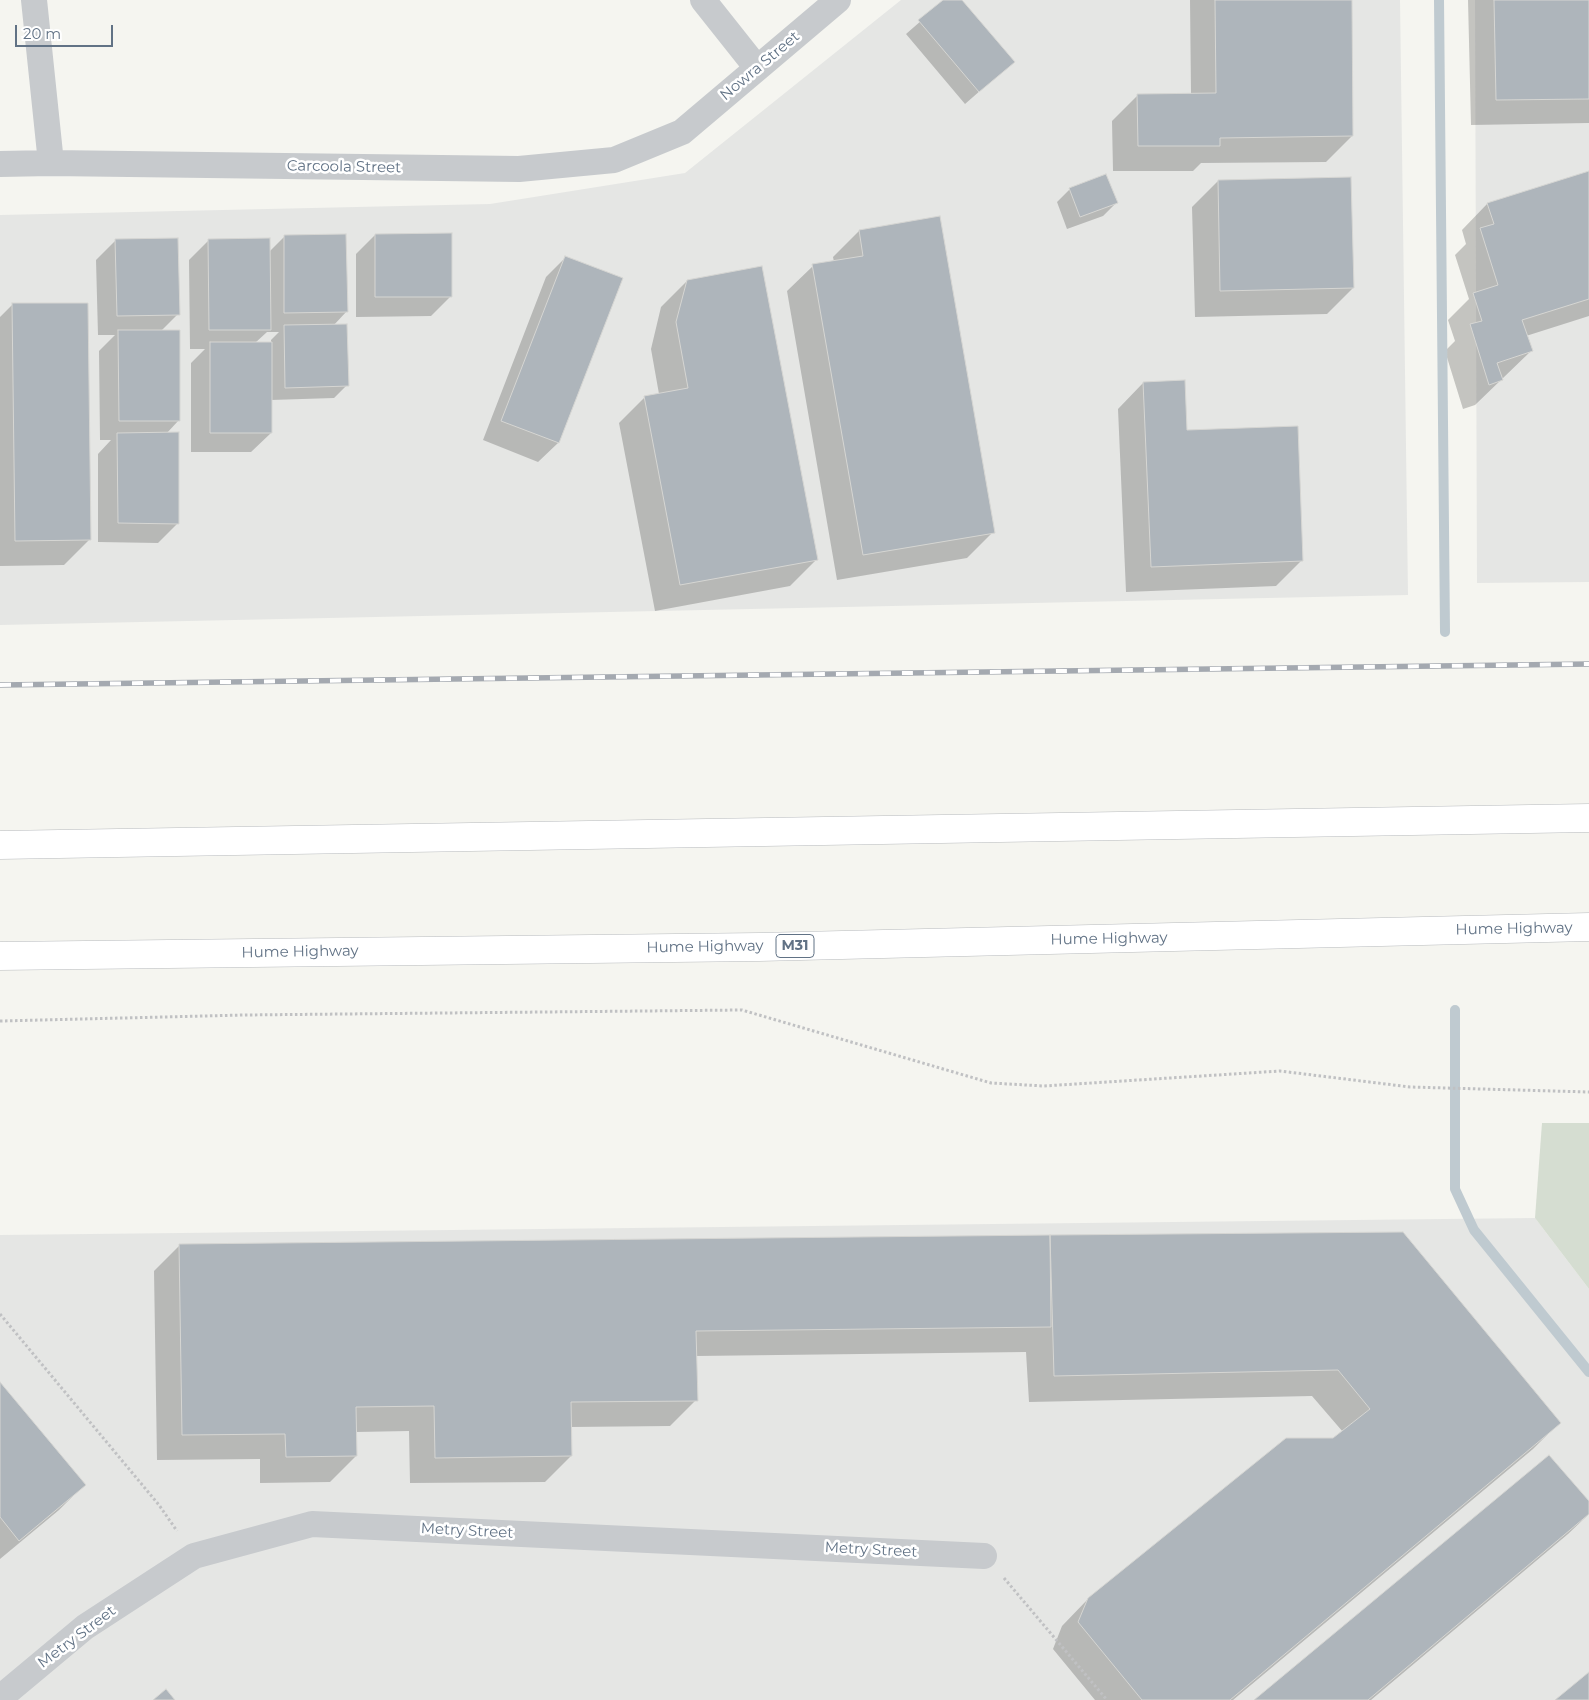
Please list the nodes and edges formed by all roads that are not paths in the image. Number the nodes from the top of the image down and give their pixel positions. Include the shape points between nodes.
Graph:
1 (34, 0) edge
2 (703, 0) edge
3 (838, 0) edge
4 (757, 68) junction
5 (682, 132) joint
6 (51, 163) junction
7 (0, 164) edge
8 (1589, 818) edge
9 (0, 845) edge
10 (1589, 928) edge
11 (0, 956) edge
12 (984, 1556) road end
13 (0, 1698) edge

1 - 6 street
2 - 4 street
3 - 4 street, Nowra Street
4 - 5 street, Nowra Street
5 - 6 street, Carcoola Street via 614,160 519,170
6 - 7 street, Carcoola Street
8 - 9 highway
10 - 11 highway, Hume Highway / M31 via 759,947
12 - 13 street, Metry Street via 312,1524 194,1556 85,1627

